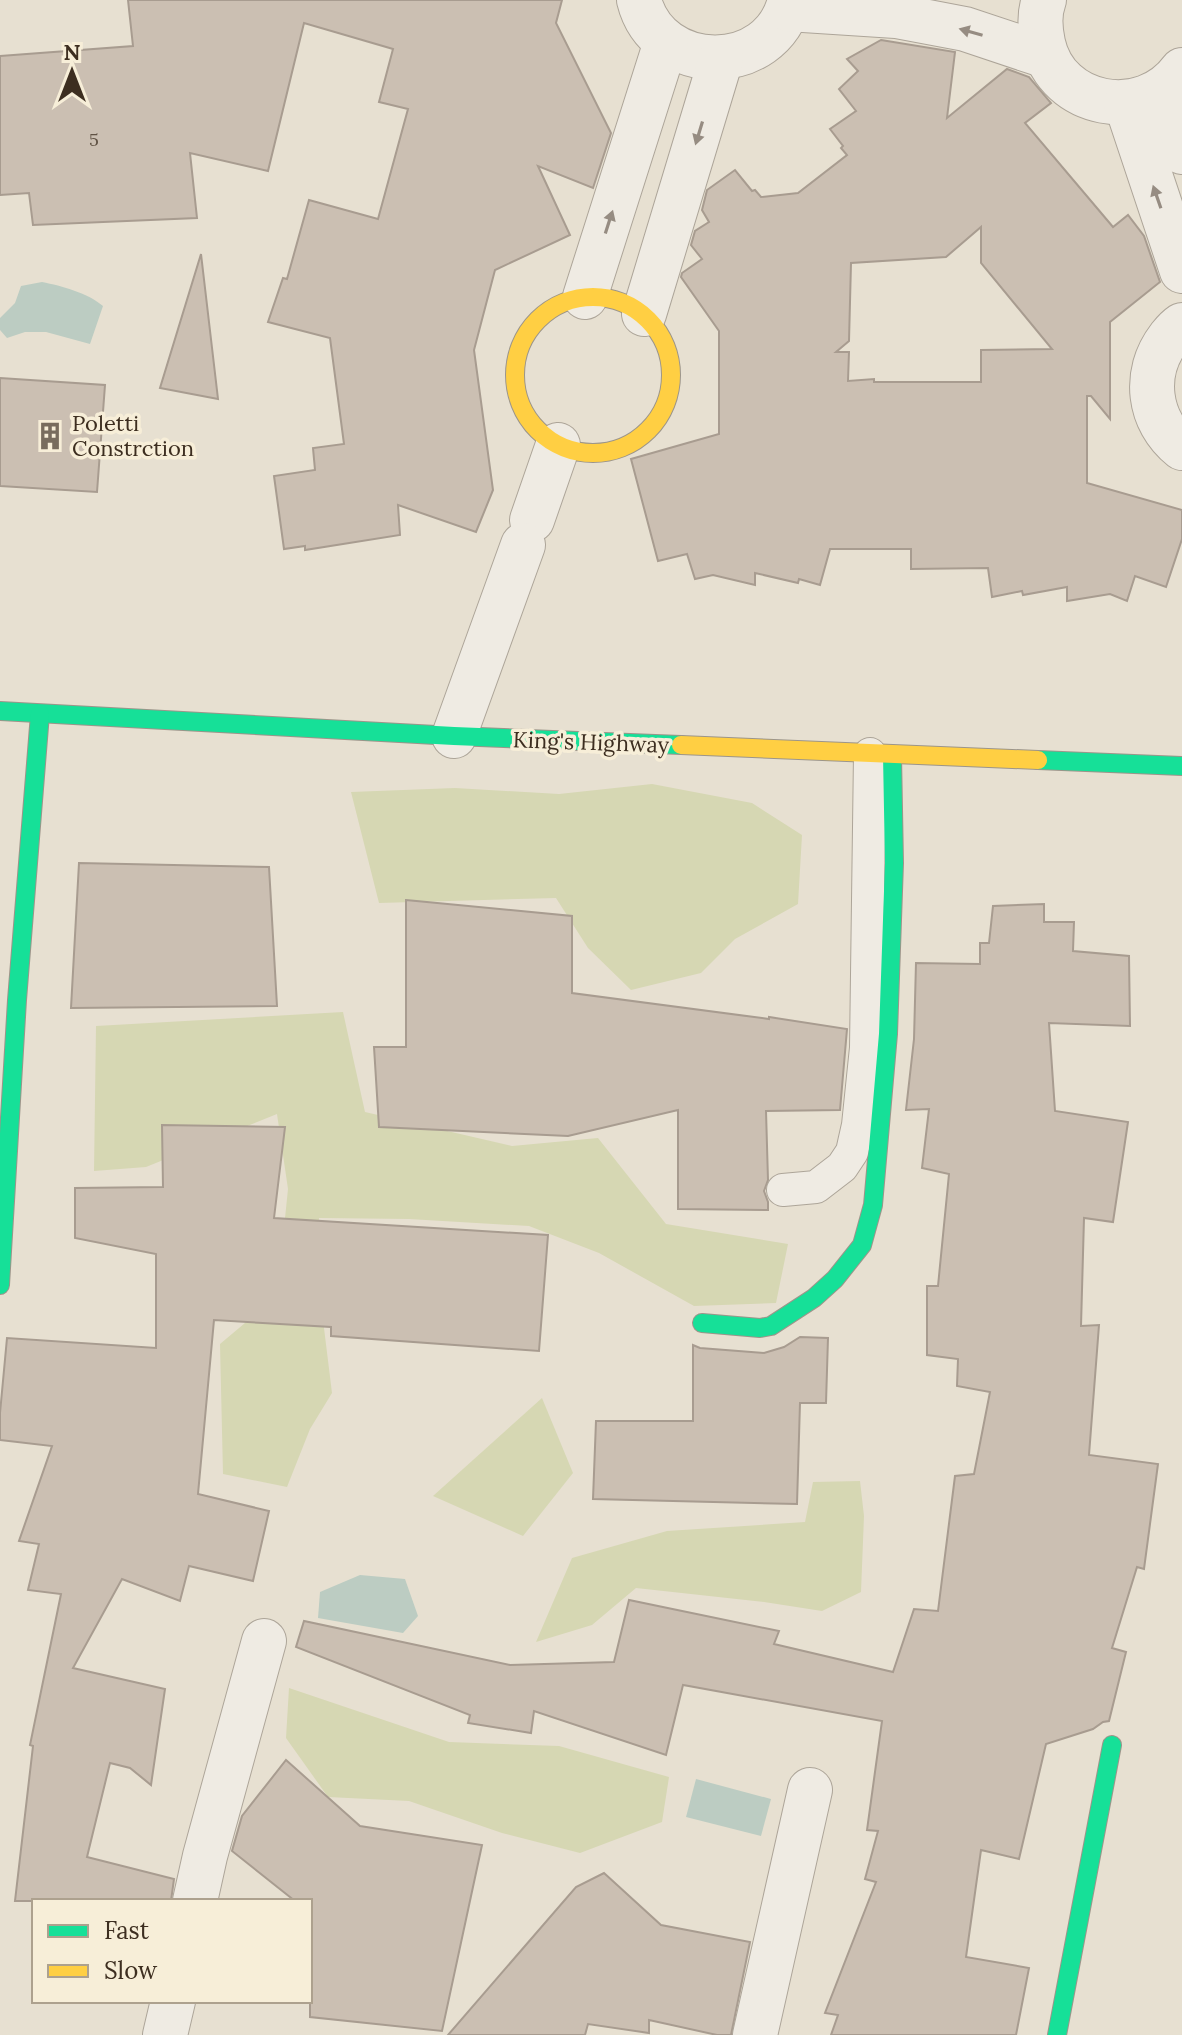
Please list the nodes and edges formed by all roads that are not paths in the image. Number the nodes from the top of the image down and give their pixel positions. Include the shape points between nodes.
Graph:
1 (639, 0) edge
2 (1033, 2) edge
3 (789, 5) edge
4 (666, 42) junction
5 (1046, 56) junction
6 (721, 59) junction
7 (1156, 88) edge
8 (1182, 152) edge
9 (1182, 271) edge
10 (585, 297) junction
11 (644, 314) junction
12 (1182, 325) edge
13 (558, 445) junction
14 (1182, 448) edge
15 (0, 711) edge
16 (40, 714) junction
17 (454, 736) junction
18 (881, 755) junction
19 (1182, 766) edge
20 (783, 1190) dead end
21 (0, 1285) edge
22 (702, 1323) dead end
23 (264, 1641) dead end
24 (1112, 1745) dead end
25 (810, 1790) dead end
26 (195, 1899) edge
27 (173, 2003) edge
28 (165, 2035) edge
29 (755, 2035) edge
30 (1057, 2035) edge

1 - 4 street via 650,25
2 - 5 street
5 -> 3 street via 965,29
3 - 6 street via 762,43
4 - 6 street via 702,58
10 -> 4 street
5 - 7 street via 1078,92 1101,101
6 -> 11 street
7 - 8 street
9 -> 7 street
10 - 11 street via 626,304
10 - 13 street via 539,317 515,362 522,410
11 - 13 street via 661,333 670,357 666,407 652,428 608,452 582,453
12 - 14 street via 1161,348 1152,370 1152,395 1158,419
13 - 17 street
15 - 16 street, King's Highway
16 - 17 street, King's Highway
16 - 21 street
17 - 18 street, King's Highway
18 - 19 street, King's Highway
18 - 20 lane via 866,1048 852,1152 816,1187
18 - 22 street via 894,863 888,1034 873,1205 862,1245 814,1298 771,1326
23 - 26 street
24 - 30 street
25 - 29 street
27 - 28 street

